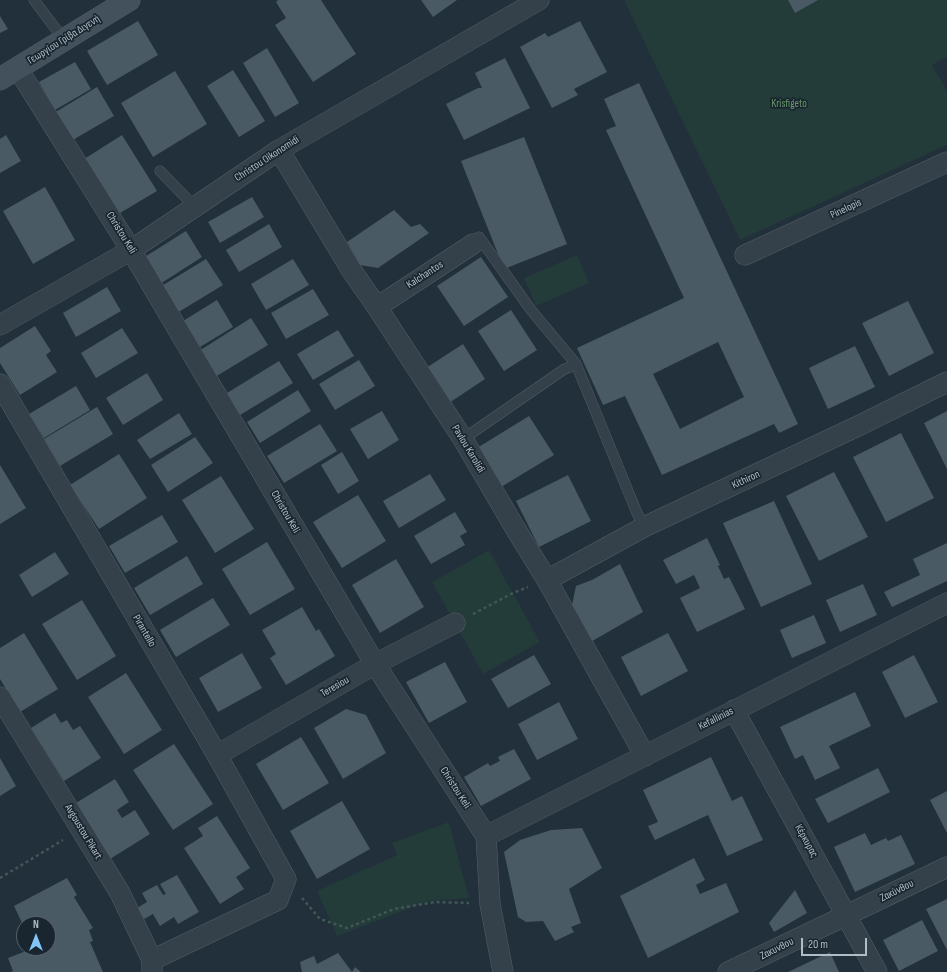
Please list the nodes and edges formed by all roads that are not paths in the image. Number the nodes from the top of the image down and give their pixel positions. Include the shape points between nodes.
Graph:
1 (34, 0) edge
2 (129, 0) edge
3 (539, 0) edge
4 (64, 40) junction
5 (9, 74) edge
6 (279, 150) junction
7 (947, 162) edge
8 (160, 170) dead end
9 (195, 207) junction
10 (473, 244) joint
11 (131, 250) junction
12 (745, 255) dead end
13 (377, 307) junction
14 (0, 325) edge
15 (576, 364) junction
16 (947, 382) edge
17 (0, 384) edge
18 (463, 439) junction
19 (644, 527) junction
20 (547, 580) junction
21 (947, 603) edge
22 (455, 623) road end
23 (375, 664) junction
24 (0, 697) edge
25 (734, 710) junction
26 (217, 755) junction
27 (645, 756) junction
28 (486, 836) junction
29 (947, 867) edge
30 (847, 915) junction
31 (152, 966) edge
32 (504, 972) edge
33 (728, 972) edge
34 (877, 972) edge

1 - 4 lane
2 - 4 main road, Γεωργίου Γρίβα Διγενή
3 - 6 street, Christou Oikonomidi
4 - 5 main road, Γεωργίου Γρίβα Διγενή
5 - 11 street, Christou Keli
6 - 9 street, Christou Oikonomidi
6 - 13 street, Pavlou Karolidi via 352,271
7 - 12 street, Pinelopis
8 - 9 lane
9 - 11 street, Christou Oikonomidi
10 - 13 street, Kalchantos
10 - 15 lane via 479,237 531,310
11 - 14 street, Christou Oikonomidi
11 - 23 street, Christou Keli
13 - 18 street, Pavlou Karolidi
15 - 18 lane via 563,370
15 - 19 lane
16 - 19 street, Kithiron
17 - 26 street, Pirantello
18 - 20 street, Pavlou Karolidi
19 - 20 street, Kithiron
20 - 27 street, Pavlou Karolidi
21 - 25 street, Kefallinias
22 - 23 street, Teresiou
23 - 26 street, Teresiou
23 - 28 street, Christou Keli
24 - 31 street, Avgoustou Pikart via 120,893
25 - 27 street, Kefallinias
25 - 30 street, Κέρκυρας
26 - 31 street, Pirantello via 286,879 278,900
27 - 28 street, Kefallinias
28 - 32 street, Christou Keli via 490,904
29 - 30 street, Ζακύνθου
30 - 33 street, Ζακυνθου
30 - 34 street, Κέρκυρας

